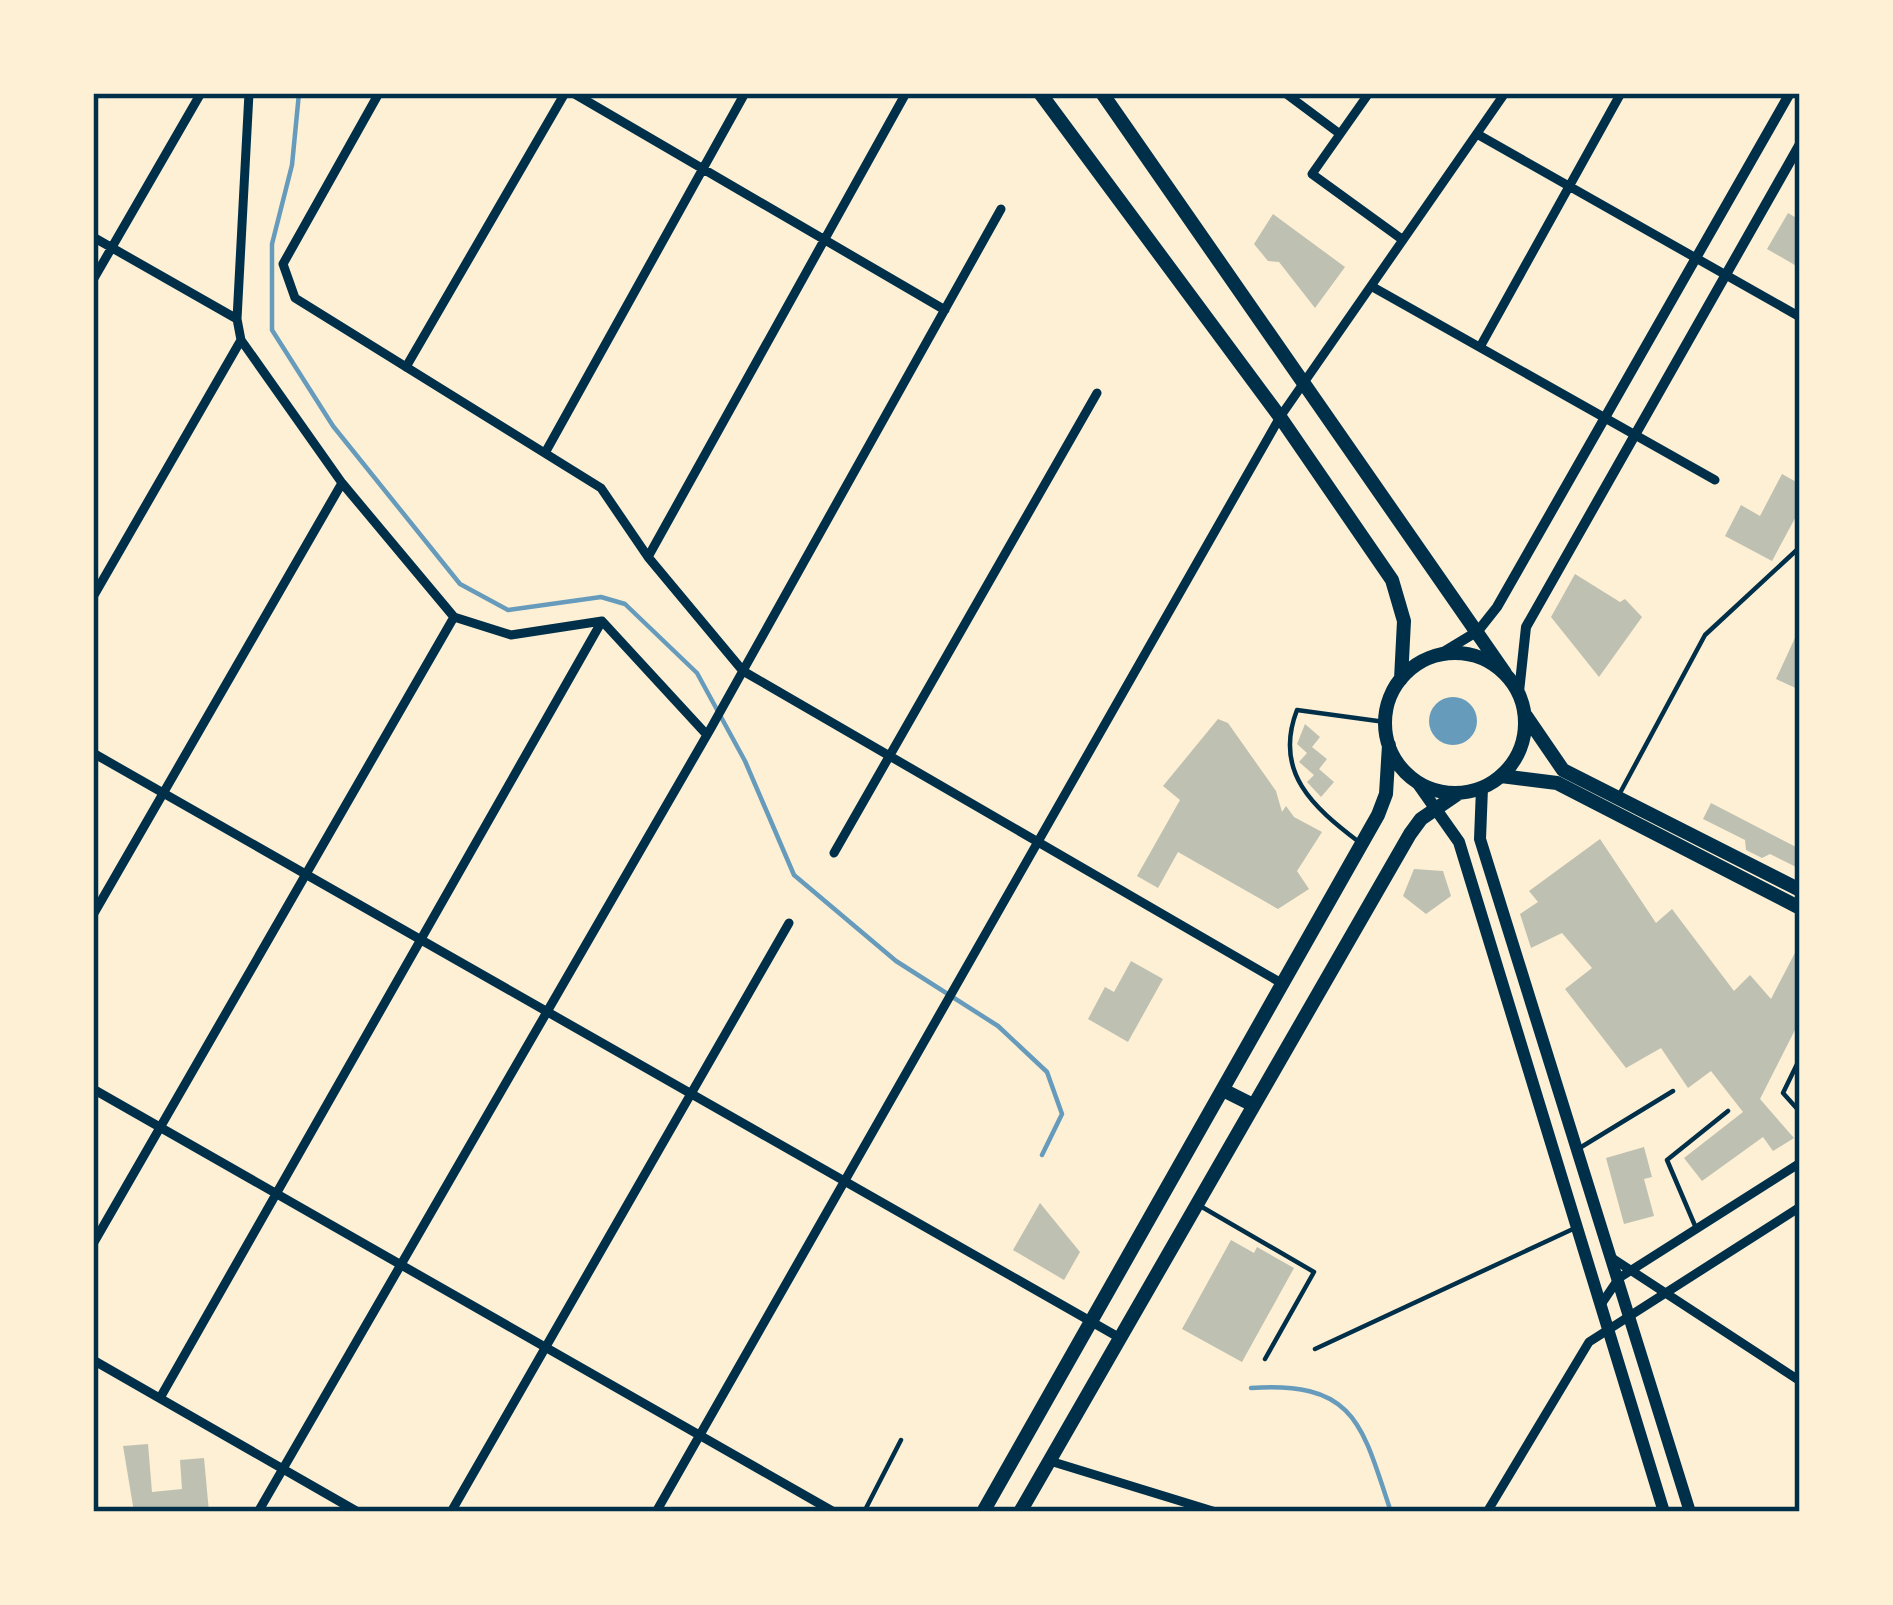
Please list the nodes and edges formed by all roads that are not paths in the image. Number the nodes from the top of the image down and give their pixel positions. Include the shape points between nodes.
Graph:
1 (200, 93) edge
2 (249, 93) edge
3 (379, 93) edge
4 (569, 93) edge
5 (745, 93) edge
6 (906, 93) edge
7 (1040, 93) edge
8 (1102, 93) edge
9 (1285, 93) edge
10 (1370, 93) edge
11 (1505, 93) edge
12 (1621, 93) edge
13 (1790, 93) edge
14 (1340, 134) junction
15 (1477, 134) junction
16 (1800, 144) edge
17 (703, 169) junction
18 (1569, 186) junction
19 (1001, 209) dead end
20 (93, 237) edge
21 (823, 239) junction
22 (1403, 240) junction
23 (112, 248) junction
24 (1696, 258) junction
25 (1726, 275) junction
26 (93, 280) edge
27 (1371, 286) junction
28 (944, 310) junction
29 (1800, 316) edge
30 (237, 319) junction
31 (241, 340) junction
32 (1480, 347) junction
33 (406, 367) junction
34 (1305, 381) junction
35 (1097, 393) dead end
36 (1280, 417) junction
37 (1606, 419) junction
38 (1635, 435) junction
39 (545, 453) junction
40 (1715, 480) dead end
41 (342, 482) junction
42 (1800, 547) edge
43 (648, 557) junction
44 (93, 597) edge
45 (454, 617) junction
46 (602, 621) junction
47 (1478, 631) junction
48 (1440, 654) junction
49 (743, 671) junction
50 (1505, 673) junction
51 (1401, 679) junction
52 (1519, 692) junction
53 (1525, 714) junction
54 (1385, 722) junction
55 (709, 731) junction
56 (1389, 745) junction
57 (93, 753) edge
58 (891, 754) junction
59 (1501, 776) junction
60 (1416, 781) junction
61 (1481, 788) junction
62 (163, 793) junction
63 (1460, 793) junction
64 (1618, 798) junction
65 (1437, 808) junction
66 (1039, 844) junction
67 (1363, 845) junction
68 (834, 853) dead end
69 (305, 874) junction
70 (1800, 890) edge
71 (1800, 908) edge
72 (93, 915) edge
73 (789, 923) dead end
74 (421, 940) junction
75 (1283, 984) junction
76 (547, 1012) junction
77 (1800, 1058) edge
78 (93, 1089) edge
79 (1223, 1090) junction
80 (1673, 1091) dead end
81 (692, 1094) junction
82 (1253, 1106) junction
83 (1728, 1112) dead end
84 (1800, 1112) edge
85 (160, 1127) junction
86 (1578, 1149) junction
87 (1800, 1163) edge
88 (847, 1182) junction
89 (276, 1194) junction
90 (1197, 1204) junction
91 (1800, 1207) edge
92 (1578, 1227) junction
93 (1696, 1228) junction
94 (93, 1244) edge
95 (401, 1265) junction
96 (1625, 1274) junction
97 (1664, 1292) junction
98 (1602, 1303) junction
99 (1630, 1314) junction
100 (1091, 1321) junction
101 (1609, 1327) junction
102 (1120, 1338) junction
103 (546, 1348) junction
104 (1315, 1349) dead end
105 (1265, 1359) dead end
106 (93, 1360) edge
107 (1800, 1381) edge
108 (160, 1398) junction
109 (700, 1435) junction
110 (901, 1440) dead end
111 (1049, 1461) junction
112 (283, 1469) junction
113 (259, 1512) edge
114 (358, 1512) edge
115 (451, 1512) edge
116 (656, 1512) edge
117 (834, 1512) edge
118 (864, 1512) edge
119 (983, 1512) edge
120 (1020, 1512) edge
121 (1216, 1512) edge
122 (1487, 1512) edge
123 (1664, 1512) edge
124 (1690, 1512) edge

1 - 23 street
2 - 30 street
3 - 33 street via 283,264 295,298
4 - 17 street
4 - 33 street
5 - 17 street
6 - 21 street
7 - 36 main road
8 - 34 main road
9 - 14 street
10 - 14 street
11 - 15 street
12 - 18 street
13 - 24 street
14 - 22 street via 1312,174
15 - 18 street
15 - 22 street
16 - 25 street
17 - 21 street
17 - 39 street
18 - 24 street
18 - 32 street
19 - 28 street
20 - 23 street
21 - 28 street
21 - 43 street
22 - 27 street
23 - 26 street
23 - 30 street
24 - 25 street
24 - 37 street
25 - 29 street
25 - 38 street
27 - 32 street
27 - 34 street
28 - 49 street
30 - 31 street
31 - 41 street
31 - 44 street
32 - 37 street
33 - 39 street
34 - 36 street
34 - 47 main road
35 - 58 street
36 - 51 main road via 1392,580 1404,620
36 - 66 street
37 - 38 street
37 - 47 street
38 - 40 street
38 - 52 street via 1526,627
39 - 43 street via 601,488
41 - 45 street
41 - 62 street
42 - 64 lane via 1705,635
43 - 49 street
45 - 46 street via 511,635
45 - 69 street
46 - 55 street
46 - 74 street
47 - 48 street
47 - 50 main road
48 - 50 main road via 1486,659
48 - 51 main road
49 - 55 street
49 - 58 street
50 - 52 main road
51 - 54 main road
52 - 53 main road
53 - 59 main road via 1516,759
53 - 64 main road via 1563,770
54 - 56 main road
54 - 67 lane via 1297,710 1288,733 1293,777 1315,808
55 - 76 street
56 - 60 main road
56 - 67 main road via 1386,794
57 - 62 street
58 - 66 street
58 - 68 street
59 - 61 main road
59 - 71 main road via 1557,783
60 - 63 main road
60 - 65 main road
61 - 63 main road
61 - 86 main road via 1480,839
62 - 69 street
62 - 72 street
63 - 65 main road
64 - 70 main road
65 - 82 main road via 1409,834
65 - 92 main road via 1459,842
66 - 75 street
66 - 88 street
67 - 75 main road
69 - 74 street
69 - 85 street
73 - 81 street
74 - 76 street
74 - 89 street
75 - 79 main road
76 - 81 street
76 - 95 street
77 - 84 lane via 1783,1093
78 - 85 street
79 - 82 main road
79 - 100 main road
80 - 86 lane
81 - 88 street
81 - 103 street
82 - 90 main road
83 - 93 lane via 1667,1160
85 - 89 street
85 - 94 street
86 - 96 main road via 1612,1258
87 - 93 street
88 - 100 street
88 - 109 street
89 - 95 street
89 - 108 street
90 - 102 main road
90 - 105 lane via 1314,1271
91 - 97 street
92 - 98 main road
92 - 104 lane
93 - 96 street
95 - 103 street
95 - 112 street
96 - 97 street
96 - 98 street
96 - 99 main road
97 - 99 street
97 - 107 street
98 - 101 main road
99 - 101 street
99 - 124 main road
100 - 102 street
100 - 119 main road
101 - 122 street via 1588,1342
101 - 123 main road
102 - 111 main road
103 - 109 street
103 - 115 street
106 - 108 street
108 - 112 street
109 - 116 street
109 - 117 street
110 - 118 lane
111 - 120 main road
111 - 121 street
112 - 113 street
112 - 114 street

